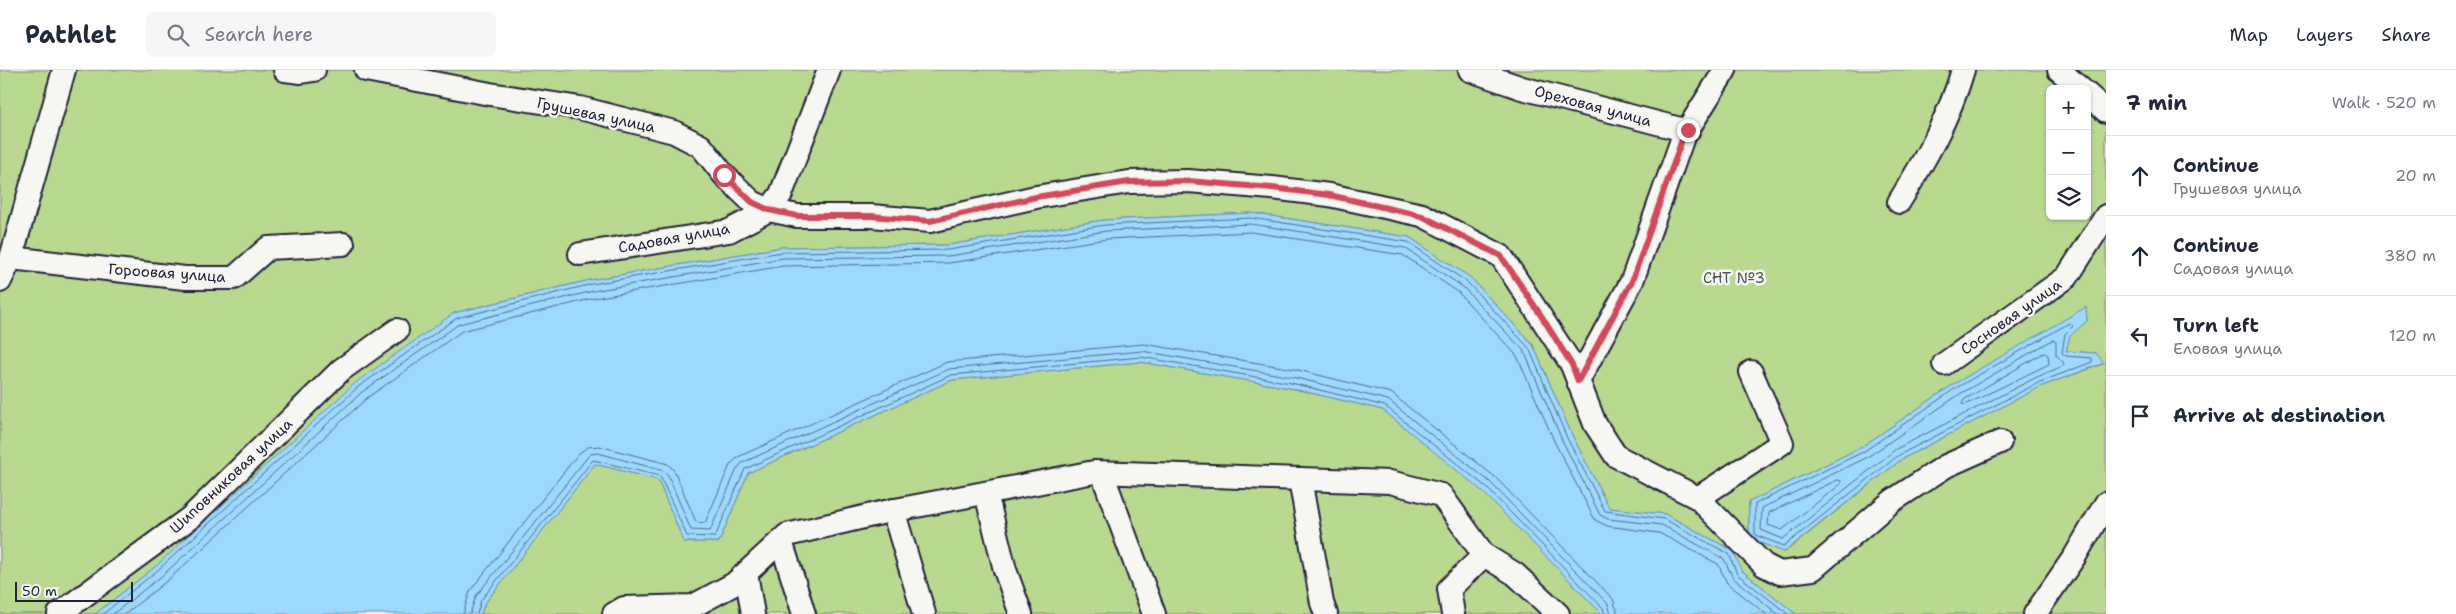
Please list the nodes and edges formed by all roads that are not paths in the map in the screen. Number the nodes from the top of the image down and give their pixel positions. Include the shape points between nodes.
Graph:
1 (64, 70) edge
2 (286, 70) edge
3 (314, 70) edge
4 (366, 70) edge
5 (829, 70) edge
6 (1470, 70) edge
7 (1725, 70) edge
8 (1963, 70) edge
9 (2059, 70) edge
10 (2076, 85) edge
11 (2091, 97) edge
12 (2106, 110) edge
13 (1688, 130) junction
14 (1899, 202) dead end
15 (769, 210) junction
16 (2106, 216) edge
17 (343, 244) dead end
18 (580, 254) dead end
19 (11, 258) junction
20 (0, 281) edge
21 (397, 330) dead end
22 (1944, 364) dead end
23 (1751, 372) dead end
24 (1578, 381) junction
25 (2000, 442) dead end
26 (1102, 473) junction
27 (1300, 479) junction
28 (986, 493) junction
29 (1698, 498) junction
30 (2106, 503) edge
31 (893, 510) junction
32 (781, 541) junction
33 (1484, 555) junction
34 (746, 573) junction
35 (59, 614) edge
36 (614, 614) edge
37 (754, 614) edge
38 (804, 614) edge
39 (924, 614) edge
40 (1021, 614) edge
41 (1154, 614) edge
42 (1326, 614) edge
43 (1453, 614) edge
44 (1558, 614) edge
45 (2035, 614) edge

1 - 19 street
2 - 3 street
4 - 15 street, Грушевая улица via 580,108 674,132 701,146 724,175 752,202
5 - 15 street via 781,194
6 - 13 street, Ореховая улица via 1522,88
7 - 13 street
8 - 14 street via 1954,102 1924,162
9 - 10 street
11 - 12 street
13 - 24 street via 1632,281
15 - 18 street, Садовая улица via 729,231
15 - 24 street via 797,216 871,216 930,221 1036,197 1129,182 1188,181 1329,195 1422,216 1501,256 1572,365
16 - 22 street, Сосновая улица via 2067,277
17 - 19 street, Гороовая улица via 268,248 234,278 185,278
19 - 20 street
21 - 35 street, Шиповниковая улица via 341,370 190,517
23 - 29 street via 1782,443
24 - 29 street via 1595,424 1616,456
25 - 29 street via 1946,466 1892,501 1813,569 1780,573 1764,566
26 - 27 street
26 - 28 street
26 - 41 street
27 - 33 street via 1390,482 1441,495
27 - 42 street
28 - 31 street
28 - 40 street via 1005,570
30 - 45 street
31 - 32 street via 787,535
31 - 39 street
32 - 34 street
32 - 38 street
33 - 43 street via 1449,589
33 - 44 street via 1515,574
34 - 36 street via 734,584 693,606 624,608
34 - 37 street

